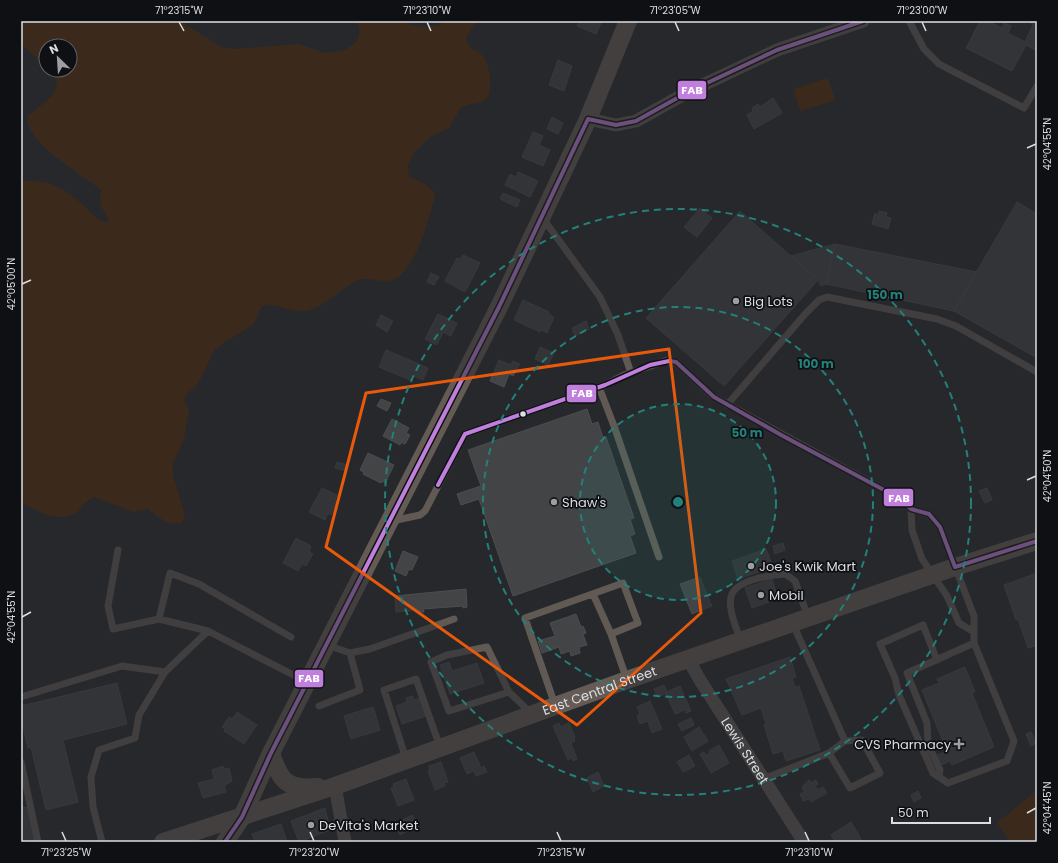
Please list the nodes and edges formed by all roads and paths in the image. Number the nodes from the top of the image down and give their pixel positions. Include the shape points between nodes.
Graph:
1 (628, 21) edge
2 (863, 21) edge
3 (909, 21) edge
4 (1037, 86) edge
5 (588, 119) junction
6 (542, 216) junction
7 (1037, 372) edge
8 (631, 373) junction
9 (599, 388) junction
10 (727, 405) junction
11 (911, 508) junction
12 (390, 522) junction
13 (1037, 541) edge
14 (118, 550) dead end
15 (658, 557) dead end
16 (955, 567) junction
17 (931, 575) junction
18 (593, 594) junction
19 (159, 619) junction
20 (454, 619) dead end
21 (800, 620) junction
22 (208, 631) junction
23 (974, 632) junction
24 (611, 634) junction
25 (291, 637) dead end
26 (740, 641) junction
27 (974, 643) junction
28 (327, 644) junction
29 (350, 653) junction
30 (688, 659) junction
31 (937, 660) junction
32 (165, 672) junction
33 (907, 673) junction
34 (895, 678) junction
35 (627, 680) junction
36 (308, 683) junction
37 (509, 692) junction
38 (21, 697) edge
39 (555, 705) junction
40 (318, 706) dead end
41 (532, 714) junction
42 (845, 741) junction
43 (440, 747) junction
44 (271, 753) junction
45 (829, 753) junction
46 (406, 760) junction
47 (21, 762) edge
48 (938, 775) junction
49 (764, 780) junction
50 (335, 786) junction
51 (242, 817) junction
52 (38, 842) edge
53 (102, 842) edge
54 (163, 842) edge
55 (225, 842) edge
56 (345, 842) edge
57 (804, 842) edge

1 - 5 main road
2 - 5 street via 777,50 688,92 636,121 616,125
3 - 4 lane via 920,45 939,64 1024,108
5 - 6 main road
6 - 8 lane via 600,297 618,335
6 - 12 main road
7 - 10 lane via 956,326 937,319 827,297 819,300 806,313
8 - 9 lane
8 - 10 lane via 665,361 677,363 711,396
9 - 12 lane via 465,434 425,511 420,515
9 - 15 lane
10 - 11 lane via 899,498
11 - 16 lane via 929,514 940,527
11 - 17 lane via 912,530 922,559
12 - 28 main road
13 - 16 main road, East Central Street
14 - 19 lane via 108,606 113,629
16 - 17 main road, East Central Street
16 - 23 lane via 974,616
17 - 21 main road, East Central Street
17 - 23 lane via 947,596 959,623
18 - 24 lane
18 - 24 lane via 623,583 638,623
18 - 39 lane via 524,618
19 - 22 lane
19 - 25 lane via 170,573 199,584
20 - 29 lane via 370,649
21 - 26 main road, East Central Street
21 - 26 lane via 795,581 785,574 768,575 737,587 731,597
21 - 42 lane
22 - 32 lane
22 - 36 lane
23 - 27 lane
24 - 35 lane
26 - 30 main road, East Central Street
27 - 31 lane
27 - 48 lane via 1014,741 1007,761 948,783
28 - 29 lane
28 - 36 main road
29 - 40 lane via 360,690
30 - 35 main road, East Central Street
30 - 49 street, Lewis Street
31 - 33 lane
31 - 34 lane via 923,625 880,644
32 - 38 lane via 122,666
32 - 53 lane via 139,715 135,738 99,750 91,777 93,807
33 - 34 lane
33 - 48 lane via 927,723 928,744 940,770
34 - 48 lane via 899,695 933,773
35 - 39 main road, East Central Street
36 - 44 main road
37 - 37 lane via 487,647 431,662 449,711
37 - 41 lane
39 - 41 main road, East Central Street
41 - 43 main road, East Central Street
42 - 45 lane
42 - 45 lane via 862,740 880,773 850,788
43 - 46 main road, East Central Street
43 - 46 lane via 416,679 384,690
44 - 50 main road via 281,776 288,783 301,789
44 - 51 main road
45 - 49 lane
46 - 50 main road, East Central Street
47 - 52 lane
49 - 57 street, Lewis Street
50 - 51 main road, East Central Street
50 - 56 street
51 - 54 main road, East Central Street
51 - 55 main road

